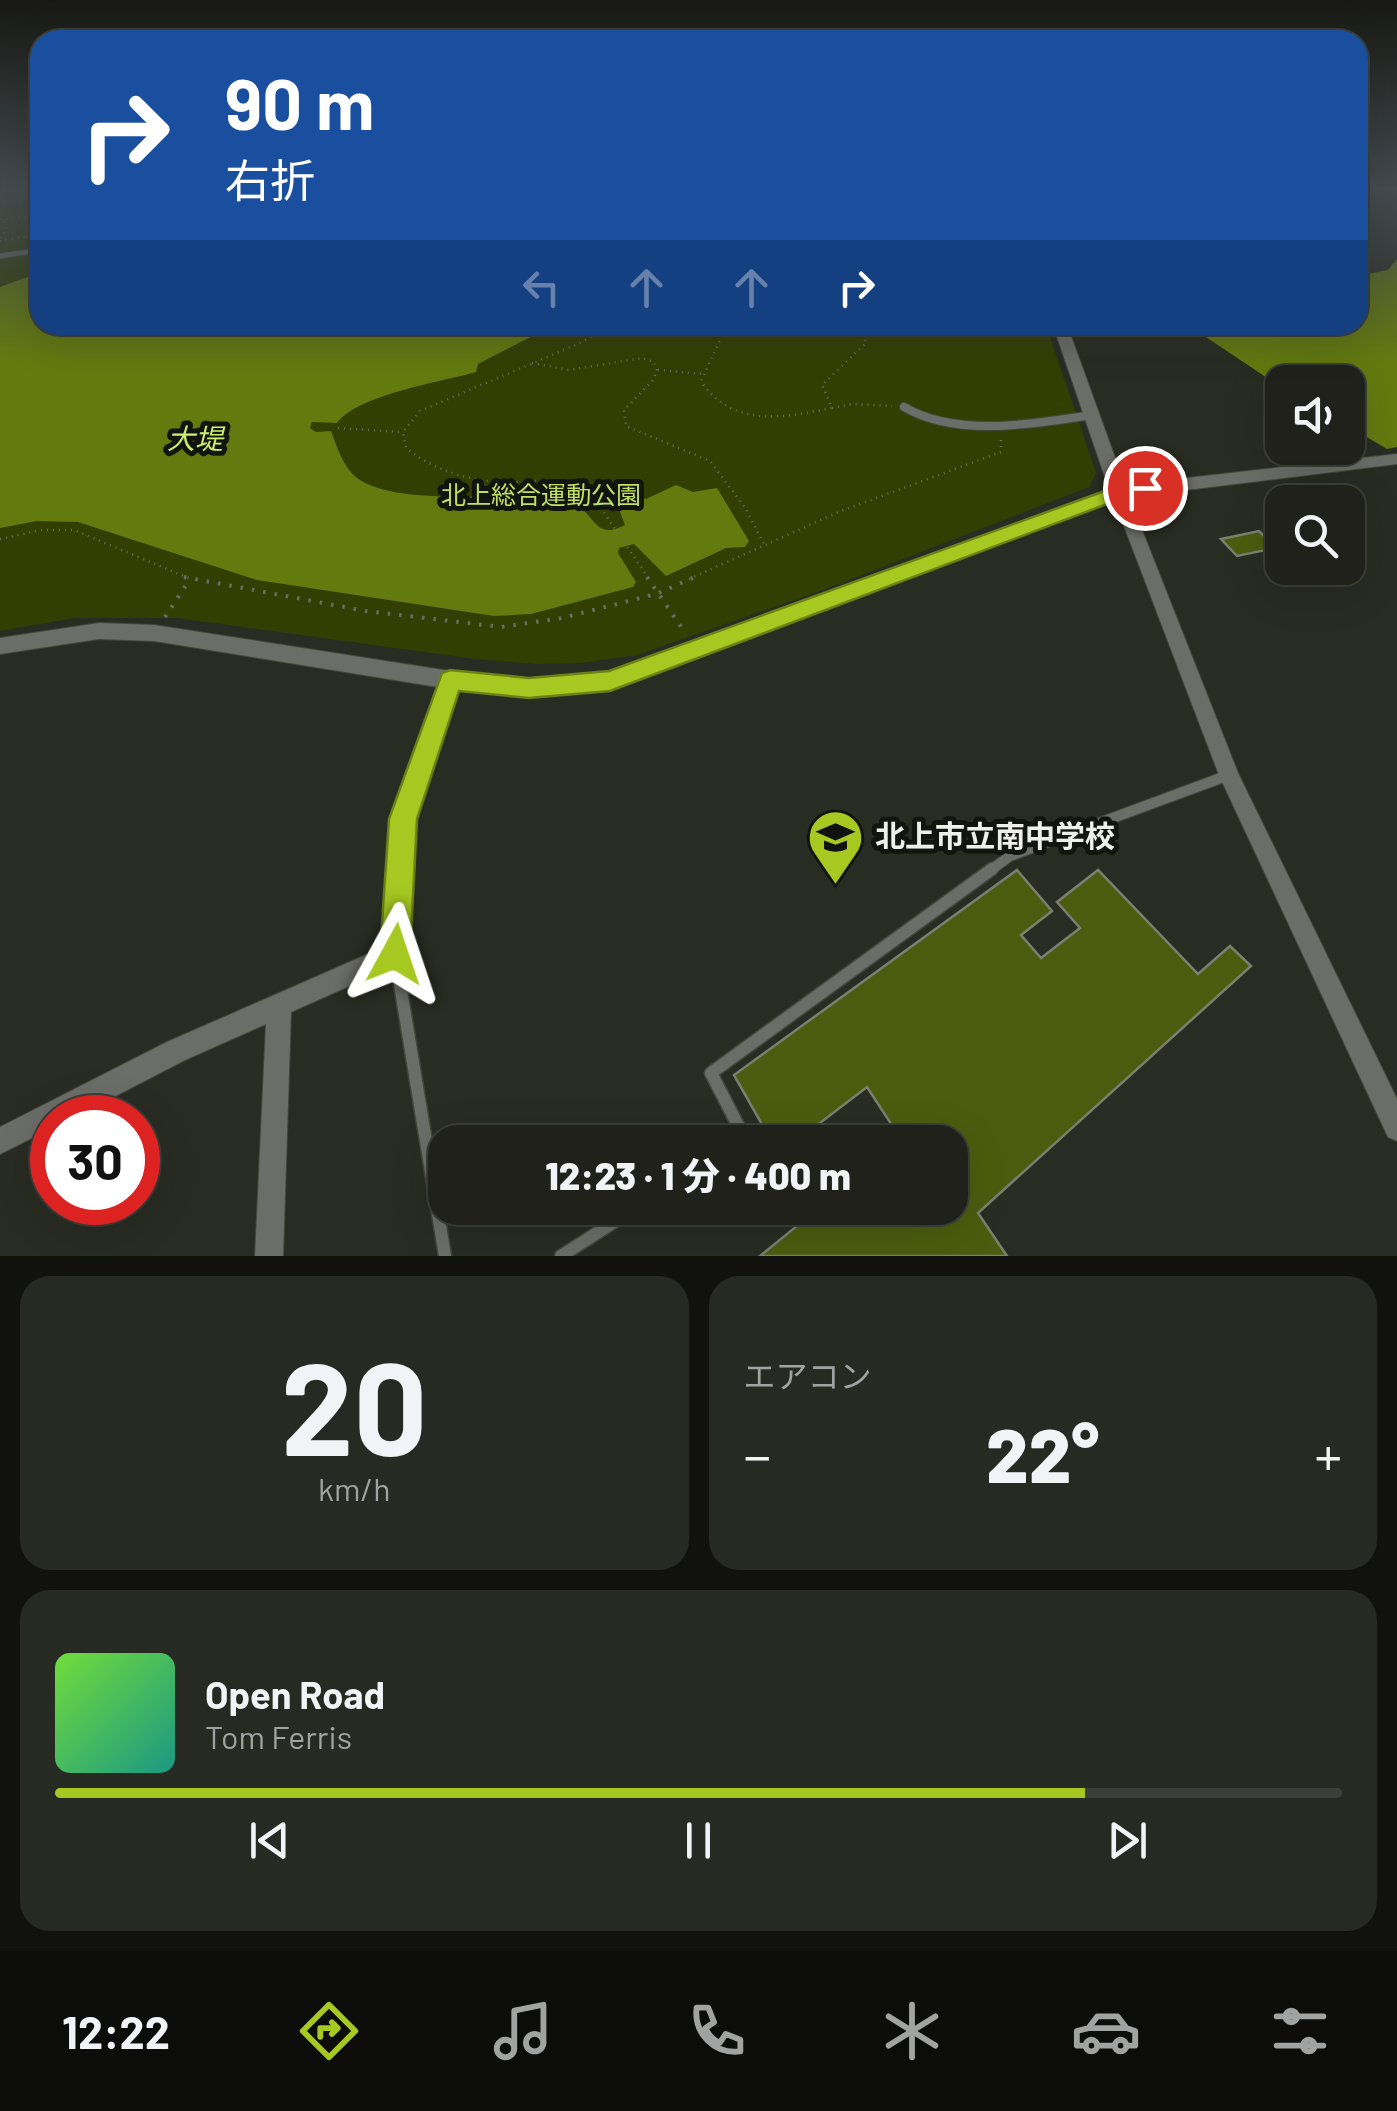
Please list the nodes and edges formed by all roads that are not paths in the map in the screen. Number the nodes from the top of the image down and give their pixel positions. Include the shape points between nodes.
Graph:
1 (30, 252) edge
2 (0, 256) edge
3 (1064, 335) edge
4 (904, 407) road end
5 (1092, 414) junction
6 (999, 422) joint
7 (1397, 459) edge
8 (1120, 492) junction
9 (0, 646) edge
10 (450, 680) junction
11 (1229, 775) junction
12 (395, 954) junction
13 (279, 1008) junction
14 (738, 1125) edge
15 (1397, 1128) edge
16 (0, 1142) edge
17 (610, 1225) edge
18 (269, 1256) edge
19 (445, 1256) edge
20 (562, 1256) edge

1 - 2 lane
3 - 5 street
4 - 6 lane via 939,422
5 - 6 lane
5 - 8 street
7 - 8 street
8 - 10 street via 610,681 529,688
8 - 11 street
9 - 10 street via 99,631 154,632
10 - 12 street via 403,819
11 - 14 lane via 1010,856 711,1072
11 - 15 street
12 - 13 street
12 - 19 lane
13 - 16 street via 176,1051
13 - 18 street
17 - 20 lane

